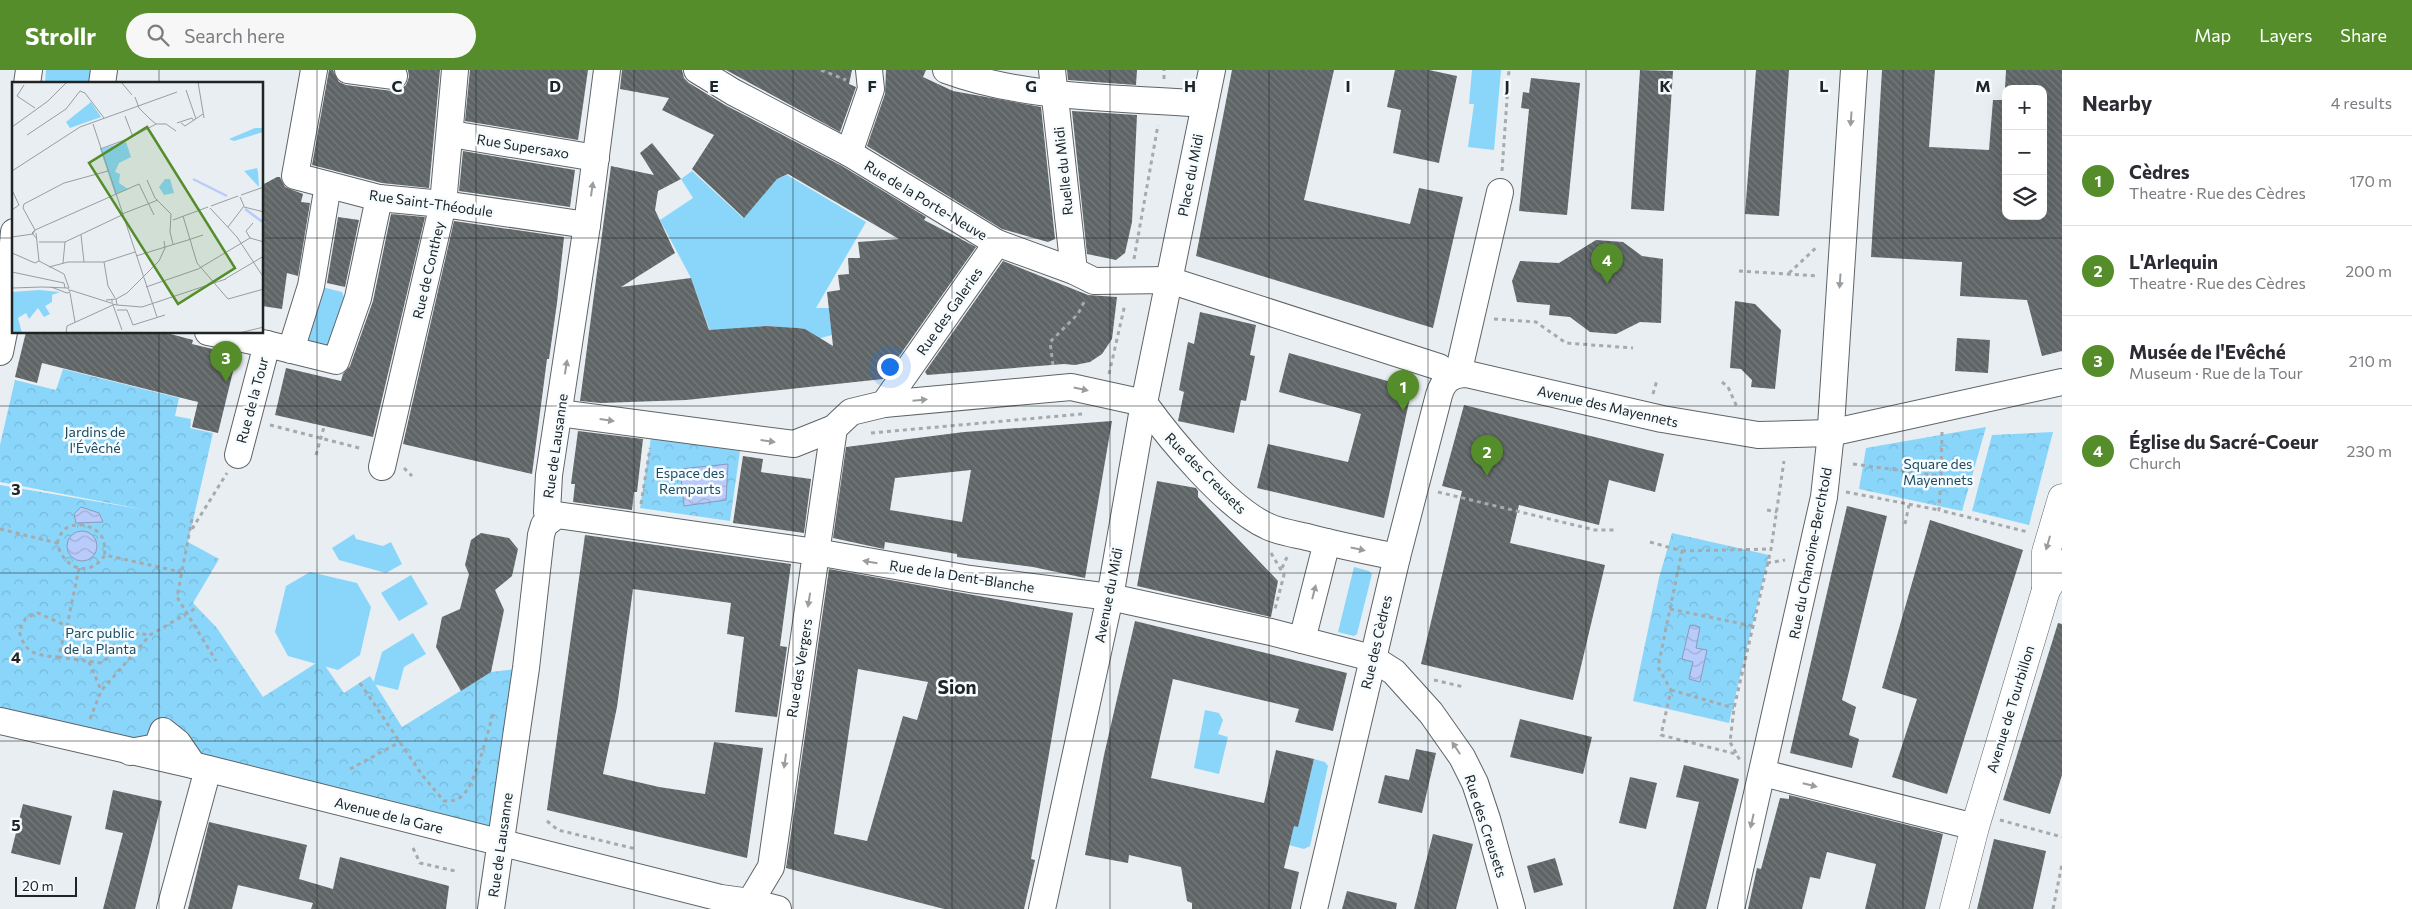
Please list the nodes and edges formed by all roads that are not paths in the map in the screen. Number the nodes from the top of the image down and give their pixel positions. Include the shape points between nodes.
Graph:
1 (348, 70) edge
2 (455, 70) edge
3 (607, 70) edge
4 (697, 70) edge
5 (869, 70) edge
6 (946, 70) edge
7 (1212, 70) edge
8 (1854, 70) edge
9 (309, 71) edge
10 (394, 76) dead end
11 (1053, 81) edge
12 (1205, 104) junction
13 (451, 134) junction
14 (848, 153) junction
15 (596, 158) junction
16 (328, 185) junction
17 (1500, 192) road end
18 (379, 198) junction
19 (443, 204) junction
20 (587, 225) junction
21 (997, 243) junction
22 (12, 249) edge
23 (1084, 276) junction
24 (1169, 280) junction
25 (8, 283) edge
26 (3, 321) edge
27 (217, 334) edge
28 (279, 347) junction
29 (0, 352) edge
30 (1453, 376) junction
31 (2062, 382) edge
32 (884, 404) junction
33 (1143, 406) junction
34 (559, 413) junction
35 (834, 428) junction
36 (1830, 433) junction
37 (238, 455) road end
38 (382, 467) dead end
39 (2062, 498) edge
40 (541, 513) junction
41 (1327, 542) junction
42 (816, 552) junction
43 (1397, 558) junction
44 (2062, 564) edge
45 (2046, 590) junction
46 (1110, 597) junction
47 (1258, 634) junction
48 (1302, 640) junction
49 (1363, 656) junction
50 (0, 721) edge
51 (200, 767) junction
52 (1754, 770) junction
53 (1986, 823) junction
54 (499, 844) junction
55 (751, 906) edge
56 (170, 909) edge
57 (491, 909) edge
58 (778, 909) edge
59 (1042, 909) edge
60 (1314, 909) edge
61 (1512, 909) edge
62 (1731, 909) edge
63 (1954, 909) edge

1 - 10 street
2 - 13 street, Rue de Conthey
3 - 15 street, Rue de Lausanne
4 - 14 street, Rue de la Porte-Neuve
5 - 14 street via 871,89
6 - 11 street via 978,82
7 - 12 street, Place du Midi
8 -> 36 street, Rue du Chanoine-Berchtold
9 - 16 street, Rue Saint-Théodule via 295,176
11 - 12 street via 1163,101
11 - 23 street, Ruelle du Midi
12 - 24 street, Place du Midi
13 - 15 street, Rue Supersaxo
13 - 19 street, Rue de Conthey
14 - 21 street, Rue de la Porte-Neuve
20 -> 15 street, Rue de Lausanne
16 - 18 street, Rue Saint-Théodule
16 - 28 street via 311,286
17 - 30 street, Rue des Cèdres via 1471,316
18 - 19 street, Rue Saint-Théodule
18 - 28 street, Rue de la Tour via 358,298 336,361
19 - 20 street, Rue Saint-Théodule
19 - 38 street, Rue de Conthey
34 -> 20 street, Rue de Lausanne
21 - 23 street, Rue de la Porte-Neuve
21 - 32 street, Rue des Galeries
22 - 25 street
23 - 24 street, Rue de la Porte-Neuve
24 - 30 street, Avenue des Mayennets via 1439,367
24 - 33 street, Avenue du Midi
25 - 26 street
26 - 29 street
27 - 28 street, Rue de la Tour
28 - 37 street, Rue de la Tour via 248,418
30 - 36 street, Avenue des Mayennets via 1662,419 1758,435
30 - 43 street, Rue des Cèdres via 1442,385
31 - 36 street, Avenue des Mayennets
32 -> 33 street via 1071,387
32 - 35 street via 851,412
33 - 41 street, Rue des Creusets via 1173,442 1239,509 1269,527
33 - 46 street, Avenue du Midi
34 -> 35 street via 794,444
34 - 40 street, Rue de Lausanne
35 - 42 street, Rue des Vergers
36 - 52 street, Rue du Chanoine-Berchtold via 1824,497
39 -> 45 main road, Avenue de Tourbillon via 2046,552
40 - 42 street, Rue de la Dent-Blanche
40 - 54 street, Rue de Lausanne via 526,668
41 -> 43 street, Rue des Creusets
48 -> 41 street
46 -> 42 street, Rue de la Dent-Blanche via 970,579
42 -> 55 street, Rue des Vergers via 771,866
43 - 49 street, Rue des Cèdres
44 - 45 main road, Avenue de Tourbillon
45 - 53 main road, Avenue de Tourbillon
46 - 47 street, Rue de la Dent-Blanche
46 - 59 street, Avenue du Midi
47 - 48 street, Rue de la Dent-Blanche
47 - 49 street via 1340,659
48 - 49 street, Rue de la Dent-Blanche
49 - 60 street, Rue des Cèdres
61 -> 49 street, Rue des Creusets via 1487,819 1462,757 1431,714 1394,672
50 - 51 street, Avenue de la Gare
51 - 54 street, Avenue de la Gare
51 - 56 street
52 -> 53 street
52 -> 62 street, Rue du Chanoine-Berchtold
53 - 63 main road, Avenue de Tourbillon
54 - 55 street, Avenue de la Gare
54 - 57 street, Rue de Lausanne
55 - 58 street, Avenue de la Gare

